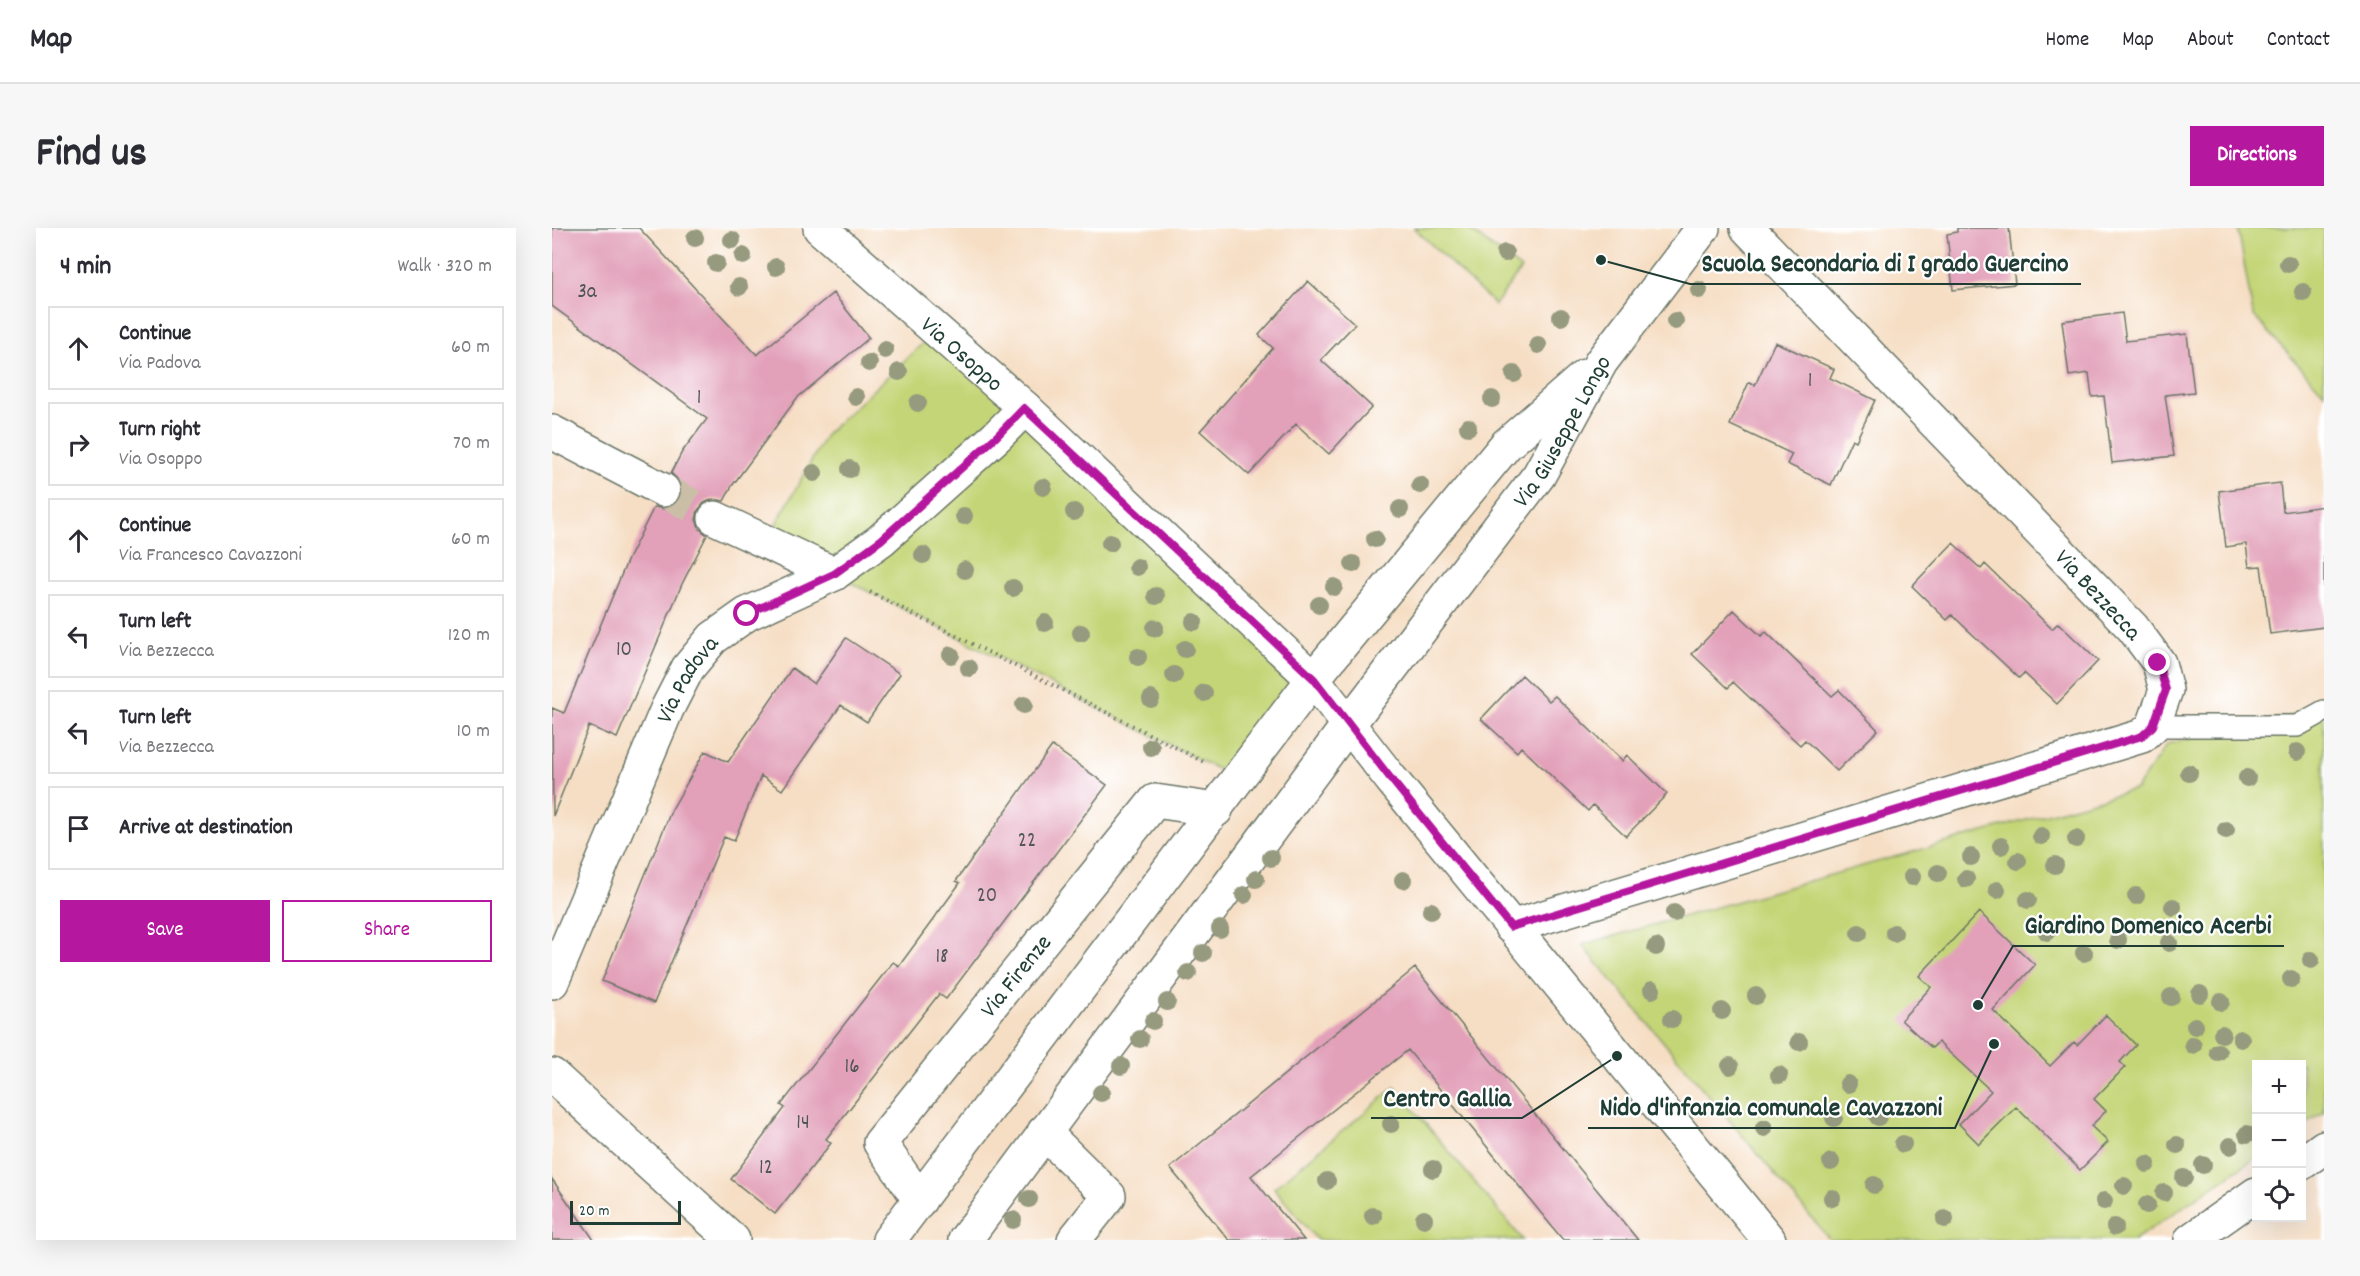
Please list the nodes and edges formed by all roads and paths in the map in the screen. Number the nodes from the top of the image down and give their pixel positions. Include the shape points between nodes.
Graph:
1 (820, 228) edge
2 (1703, 228) edge
3 (1747, 228) edge
4 (1601, 362) junction
5 (1024, 408) junction
6 (552, 432) edge
7 (663, 490) tunnel mouth
8 (715, 518) tunnel mouth
9 (834, 574) junction
10 (1314, 679) junction
11 (2324, 711) edge
12 (1348, 725) junction
13 (2153, 726) junction
14 (1212, 766) dead end
15 (1216, 810) junction
16 (1511, 927) junction
17 (552, 982) edge
18 (552, 1075) edge
19 (1044, 1132) junction
20 (2324, 1147) edge
21 (2306, 1160) edge
22 (2252, 1197) edge
23 (920, 1200) junction
24 (733, 1240) edge
25 (889, 1240) edge
26 (965, 1240) edge
27 (1074, 1240) edge
28 (1769, 1240) edge
29 (2192, 1240) edge

1 - 5 street, Via Osoppo
2 - 4 street
3 - 13 street, Via Bezzecca via 2133,628 2158,663 2166,690
4 - 10 street, Via Giuseppe Longo via 1506,445
4 - 12 street, Via Giuseppe Longo via 1539,475
5 - 9 street, Via Padova via 881,540
5 - 10 street, Via Osoppo
6 - 7 street
8 - 9 street
9 - 14 path
9 - 17 street, Via Padova via 747,614 713,638 688,668
10 - 12 street, Via Osoppo
10 - 15 street
11 - 13 lane via 2297,726
12 - 16 street, Via Osoppo
12 - 19 street
13 - 16 street via 2142,736
15 - 23 street
15 - 23 street, Via Firenze via 1155,801 880,1143
16 - 28 street, Via Osoppo
18 - 24 street
19 - 26 street
19 - 27 street via 1110,1196
20 - 21 street
22 - 29 street
23 - 25 street

